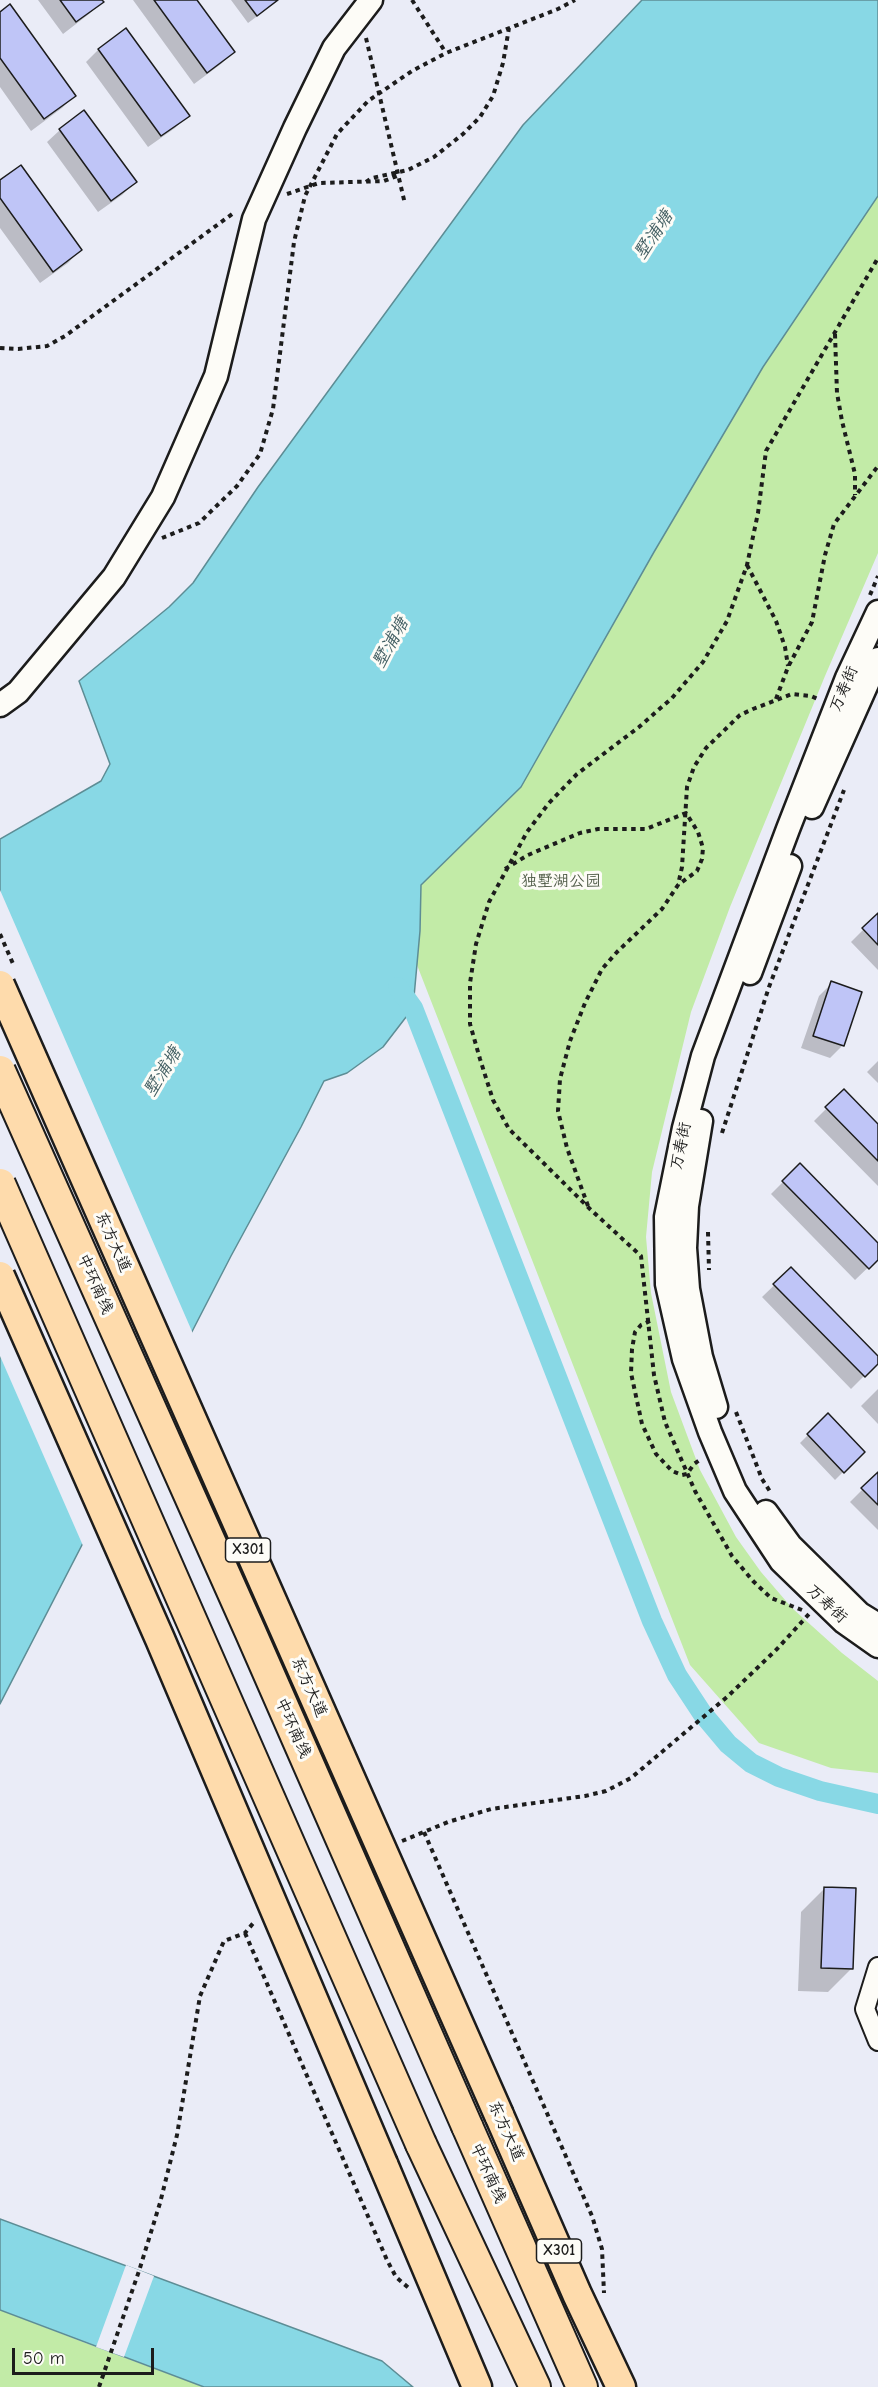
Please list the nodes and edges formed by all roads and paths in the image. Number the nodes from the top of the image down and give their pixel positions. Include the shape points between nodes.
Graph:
1 (372, 0) edge
2 (412, 0) edge
3 (575, 0) edge
4 (509, 28) junction
5 (366, 34) dead end
6 (446, 53) junction
7 (378, 94) junction
8 (397, 174) junction
9 (310, 186) junction
10 (261, 204) junction
11 (405, 204) dead end
12 (237, 210) dead end
13 (878, 258) edge
14 (835, 332) junction
15 (0, 348) edge
16 (878, 466) edge
17 (855, 496) junction
18 (158, 539) dead end
19 (747, 565) junction
20 (878, 576) edge
21 (874, 605) edge
22 (878, 658) edge
23 (788, 667) junction
24 (776, 700) junction
25 (0, 705) edge
26 (836, 707) junction
27 (845, 787) dead end
28 (686, 813) junction
29 (505, 870) junction
30 (678, 885) junction
31 (0, 985) edge
32 (0, 1071) edge
33 (722, 1136) dead end
34 (0, 1184) edge
35 (590, 1209) junction
36 (708, 1222) dead end
37 (0, 1276) edge
38 (709, 1279) dead end
39 (658, 1318) dead end
40 (649, 1321) junction
41 (736, 1411) dead end
42 (707, 1457) dead end
43 (687, 1474) junction
44 (773, 1496) dead end
45 (796, 1600) dead end
46 (810, 1613) junction
47 (818, 1620) dead end
48 (878, 1625) edge
49 (878, 1646) edge
50 (686, 1732) dead end
51 (424, 1832) dead end
52 (245, 1933) dead end
53 (878, 1967) edge
54 (878, 2041) edge
55 (139, 2271) dead end
56 (412, 2292) dead end
57 (604, 2302) dead end
58 (531, 2381) edge
59 (99, 2387) edge
60 (477, 2387) edge
61 (582, 2387) edge
62 (621, 2387) edge

1 - 10 street via 334,48
2 - 6 path
3 - 4 path
4 - 6 path
4 - 8 path via 493,96 480,117 434,157
5 - 7 path
6 - 7 path
7 - 8 path
7 - 9 path via 337,134
8 - 9 path via 366,182
8 - 11 path
9 - 10 path
9 - 18 path via 294,242 273,409 260,454 237,486 199,523
10 - 25 street via 216,376 163,497 114,577 18,692
12 - 15 path via 65,336 47,346
13 - 14 path
14 - 17 path via 837,393 855,474
14 - 19 path via 766,451
16 - 17 path
17 - 23 path via 834,524 812,622
19 - 23 path via 776,621
19 - 29 path via 727,621 703,662 672,698 577,774 556,796 527,832
20 - 21 path
21 - 26 street, 万寿街
22 - 48 street, 万寿街 via 807,818 719,1055 698,1132 685,1248 701,1357 722,1426 745,1482 790,1545 860,1614
23 - 24 path
24 - 26 path via 792,694 811,696
24 - 28 path via 740,716 706,748 687,787
26 - 49 street, 万寿街 via 703,1056 666,1217 667,1284 684,1359 735,1491 781,1562 844,1622
27 - 33 path via 769,987
28 - 29 path via 646,830 598,829 580,833 536,851
28 - 30 path
28 - 30 path via 698,832 702,859 697,871
29 - 35 path via 489,902 476,944 470,983 470,1024 493,1100 509,1129
30 - 35 path via 662,909 602,969 585,1002 562,1070 558,1111
31 - 62 main road, 东方大道 / X301, bridge
32 - 61 highway, 中环南线, bridge
34 - 58 highway, bridge via 421,2144
35 - 40 path via 641,1256
36 - 38 path
37 - 60 main road, bridge via 160,1639
39 - 40 path
40 - 43 path via 654,1376 665,1422
40 - 43 path via 635,1332 631,1373 634,1396 656,1454 672,1471
41 - 44 path via 762,1479
42 - 43 path via 694,1464
43 - 46 path via 732,1556 753,1581 771,1598
45 - 46 path
46 - 47 path
46 - 50 path via 777,1649
51 - 57 path via 592,2216 602,2250
52 - 56 path via 387,2260 396,2277
53 - 54 street via 865,2009
55 - 59 path

